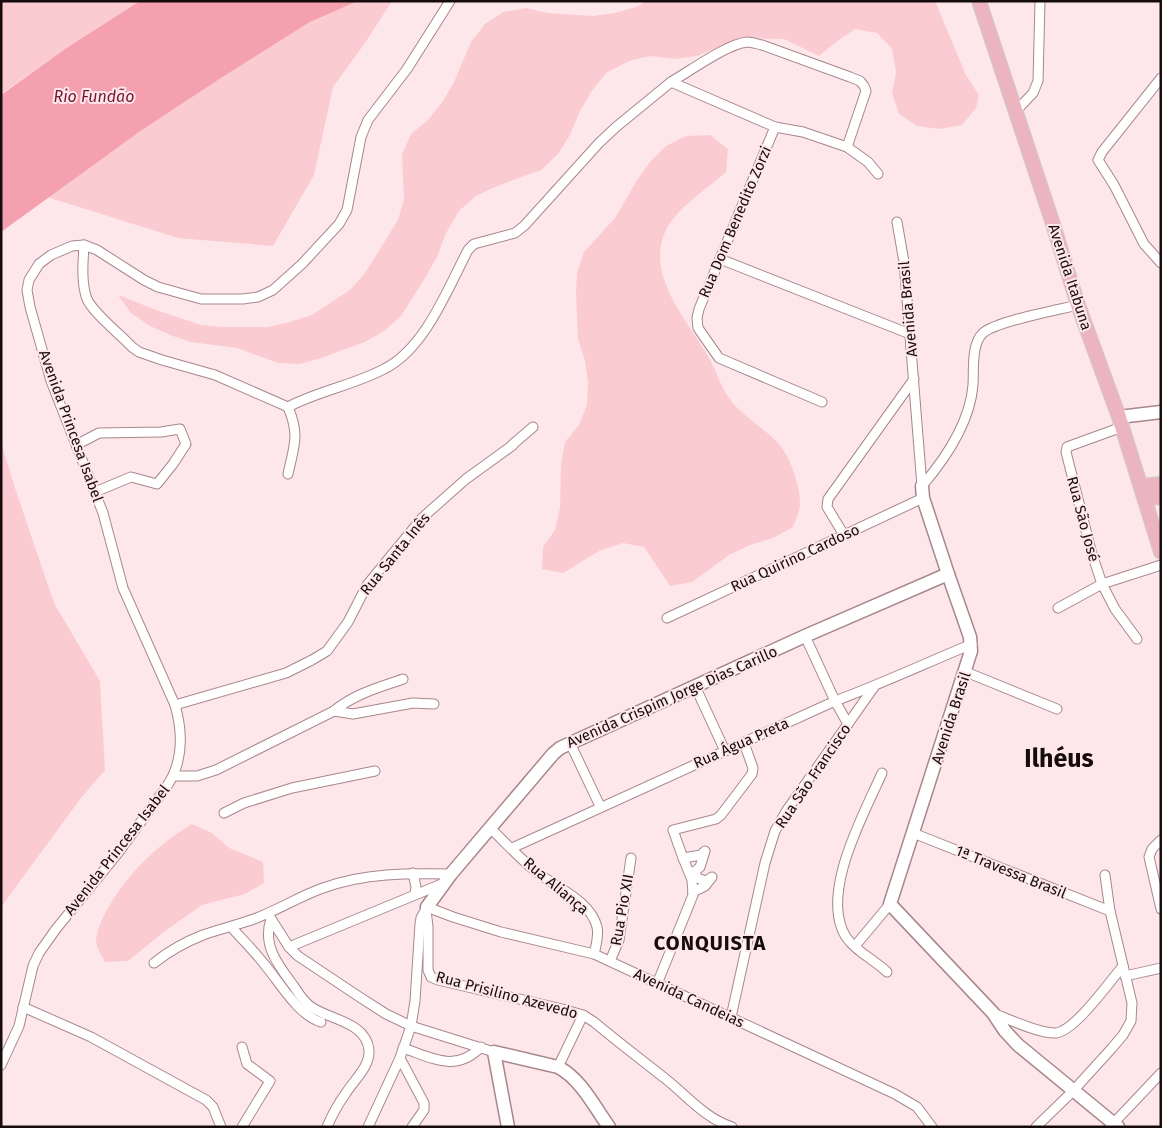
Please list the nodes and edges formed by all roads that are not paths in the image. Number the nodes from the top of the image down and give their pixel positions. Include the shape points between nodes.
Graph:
1 (450, 1) edge
2 (980, 1) edge
3 (1040, 1) edge
4 (1161, 78) edge
5 (671, 82) junction
6 (1015, 112) junction
7 (774, 127) junction
8 (846, 147) junction
9 (878, 174) dead end
10 (897, 222) dead end
11 (84, 245) junction
12 (720, 259) junction
13 (1160, 264) edge
14 (1078, 305) junction
15 (910, 334) junction
16 (914, 378) junction
17 (822, 402) dead end
18 (288, 407) junction
19 (1161, 412) edge
20 (1120, 422) junction
21 (533, 427) dead end
22 (76, 445) junction
23 (288, 474) dead end
24 (1161, 484) edge
25 (95, 492) junction
26 (923, 492) junction
27 (1143, 492) junction
28 (1161, 497) edge
29 (844, 535) junction
30 (1161, 552) edge
31 (1161, 565) edge
32 (948, 574) junction
33 (1102, 584) junction
34 (1058, 608) dead end
35 (667, 618) dead end
36 (806, 636) junction
37 (1137, 639) dead end
38 (972, 644) junction
39 (966, 672) junction
40 (403, 679) dead end
41 (695, 686) junction
42 (874, 687) junction
43 (835, 701) junction
44 (434, 704) dead end
45 (175, 705) junction
46 (1057, 709) dead end
47 (334, 711) junction
48 (848, 724) junction
49 (744, 742) junction
50 (570, 743) junction
51 (725, 751) junction
52 (375, 771) dead end
53 (882, 773) dead end
54 (174, 776) junction
55 (600, 806) junction
56 (224, 813) dead end
57 (490, 828) junction
58 (913, 833) junction
59 (1161, 840) edge
60 (512, 848) junction
61 (631, 858) dead end
62 (683, 858) junction
63 (413, 873) junction
64 (1105, 875) dead end
65 (447, 879) junction
66 (693, 892) junction
67 (415, 894) junction
68 (890, 904) junction
69 (427, 908) junction
70 (1161, 909) edge
71 (1110, 911) junction
72 (270, 916) junction
73 (232, 928) junction
74 (289, 946) junction
75 (854, 946) junction
76 (594, 954) junction
77 (610, 962) junction
78 (154, 963) dead end
79 (1123, 966) junction
80 (1161, 968) edge
81 (887, 972) dead end
82 (1125, 976) junction
83 (657, 984) junction
84 (24, 1007) junction
85 (993, 1013) junction
86 (582, 1015) junction
87 (731, 1017) junction
88 (321, 1022) dead end
89 (411, 1026) junction
90 (242, 1047) dead end
91 (481, 1047) junction
92 (403, 1048) junction
93 (494, 1052) junction
94 (400, 1058) junction
95 (1, 1065) edge
96 (558, 1067) junction
97 (1161, 1073) edge
98 (1073, 1091) junction
99 (1114, 1126) edge
100 (220, 1127) edge
101 (242, 1127) edge
102 (327, 1127) edge
103 (368, 1127) edge
104 (412, 1127) edge
105 (508, 1127) edge
106 (610, 1127) edge
107 (732, 1127) edge
108 (932, 1127) edge
109 (1036, 1127) edge

1 - 11 street via 407,69 368,120 361,137 348,210 302,264 273,290 243,299 201,299 158,287
2 - 6 main road, Avenida Itabuna
3 - 6 street via 1038,81 1033,93
4 - 13 street via 1098,160 1144,244
5 - 7 street
5 - 8 street via 727,48 745,42 833,69 860,81 866,94
5 - 18 street via 599,143 524,226 515,233 474,244 468,250 441,303 422,333 398,361 384,370
6 - 14 main road, Avenida Itabuna
7 - 8 street via 804,132
7 - 12 street, Rua Dom Benedito Zorzi
8 - 9 street via 868,162
10 - 15 street, Avenida Brasil
11 - 18 street via 84,286 88,300 132,347 162,360 215,375
11 - 22 street, Avenida Princesa Isabel via 61,250 39,264 32,272 27,290 51,381
12 - 15 street
12 - 17 street, Rua Dom Benedito Zorzi via 697,318 698,328 719,358
14 - 20 main road, Avenida Itabuna
14 - 26 street via 1005,323 980,336 968,410 943,461
15 - 16 street, Avenida Brasil
16 - 26 street, Avenida Brasil
16 - 29 street via 828,499 827,507
18 - 23 street via 295,425
19 - 20 street
20 - 27 main road, Avenida Itabuna
20 - 33 street, Rua São José via 1066,449
21 - 45 street, Rua Santa Inês via 466,478 422,518 367,585 348,622 327,651 286,673
22 - 25 street, Avenida Princesa Isabel
22 - 25 street via 99,433 180,429 186,444 157,484 131,477
24 - 27 main road
25 - 45 street, Avenida Princesa Isabel via 123,588
26 - 29 street, Rua Quirino Cardoso
26 - 32 street, Avenida Brasil
27 - 28 main road
27 - 30 main road, Avenida Itabuna
29 - 35 street, Rua Quirino Cardoso
31 - 33 street
32 - 36 street, Avenida Crispim Jorge Dias Carillo
32 - 38 street, Avenida Brasil
33 - 34 street
33 - 37 street, Rua São José
36 - 41 street, Avenida Crispim Jorge Dias Carillo
36 - 43 street
38 - 39 street, Avenida Brasil
38 - 42 street, Rua Água Preta
39 - 46 street
39 - 58 street, Avenida Brasil
40 - 47 street via 346,700
41 - 50 street, Avenida Crispim Jorge Dias Carillo
41 - 51 street
42 - 43 street, Rua Água Preta
42 - 48 street, Rua São Francisco
43 - 48 street
43 - 49 street, Rua Água Preta
44 - 47 street via 412,703 353,714
45 - 54 street, Avenida Princesa Isabel via 180,740 179,762
47 - 54 street via 216,770 197,776
48 - 87 street, Rua São Francisco via 775,831
49 - 51 street, Rua Água Preta
49 - 62 street via 752,774 716,819 673,830
50 - 55 street
50 - 57 street, Avenida Crispim Jorge Dias Carillo via 553,754
51 - 55 street, Rua Água Preta
52 - 56 street via 292,788
53 - 75 street via 840,880 841,922 846,937
54 - 84 street, Avenida Princesa Isabel via 39,954 33,966
55 - 60 street, Rua Água Preta
57 - 60 street, Rua Aliança
57 - 65 street, Avenida Crispim Jorge Dias Carillo
58 - 68 street, Avenida Brasil
58 - 71 street, 1ª Travessa Brasil
59 - 70 street via 1149,853
60 - 76 street, Rua Aliança via 538,874 591,914 598,934
61 - 77 street, Rua Pio XII via 620,940
62 - 66 street
62 - 66 street via 701,855 705,851 700,867 695,871 697,878 706,881 712,877 705,886
63 - 65 street
63 - 67 street
63 - 72 street via 350,880 322,888
64 - 71 street
65 - 67 street
65 - 69 street, Avenida Crispim Jorge Dias Carillo
66 - 83 street
67 - 74 street
68 - 75 street
68 - 85 street
69 - 76 street, Avenida Candeias via 501,932
69 - 86 street, Rua Prisilino Azevedo via 428,970 435,979
69 - 89 street, Avenida Crispim Jorge Dias Carillo via 420,924
71 - 79 street
72 - 73 street
72 - 74 street
72 - 102 street via 268,933 271,949 300,996 313,1008 354,1027 366,1040 369,1050 367,1063
73 - 78 street via 187,942
73 - 88 street via 309,1018
74 - 89 street via 298,956 361,998
75 - 81 street
76 - 77 street, Avenida Candeias
77 - 83 street, Avenida Candeias
79 - 82 street
79 - 85 street via 1073,1025 1060,1032 1050,1033
80 - 82 street
82 - 98 street via 1132,1003 1131,1021 1123,1035
83 - 87 street, Avenida Candeias
84 - 95 street, Avenida Princesa Isabel
84 - 100 street via 91,1037 206,1100 213,1108
85 - 98 street via 1018,1045
86 - 96 street
86 - 107 street, Rua Prisilino Azevedo via 668,1081 702,1112
87 - 108 street, Avenida Candeias via 901,1097 917,1107
89 - 91 street
89 - 92 street, Avenida Crispim Jorge Dias Carillo
90 - 101 street via 247,1064 270,1081
91 - 92 street via 455,1062
91 - 93 street
92 - 94 street, Avenida Crispim Jorge Dias Carillo
93 - 96 street
93 - 105 street
94 - 103 street, Avenida Crispim Jorge Dias Carillo
94 - 104 street via 424,1104 424,1110
96 - 106 street via 572,1076
97 - 99 street
98 - 99 street
98 - 109 street

